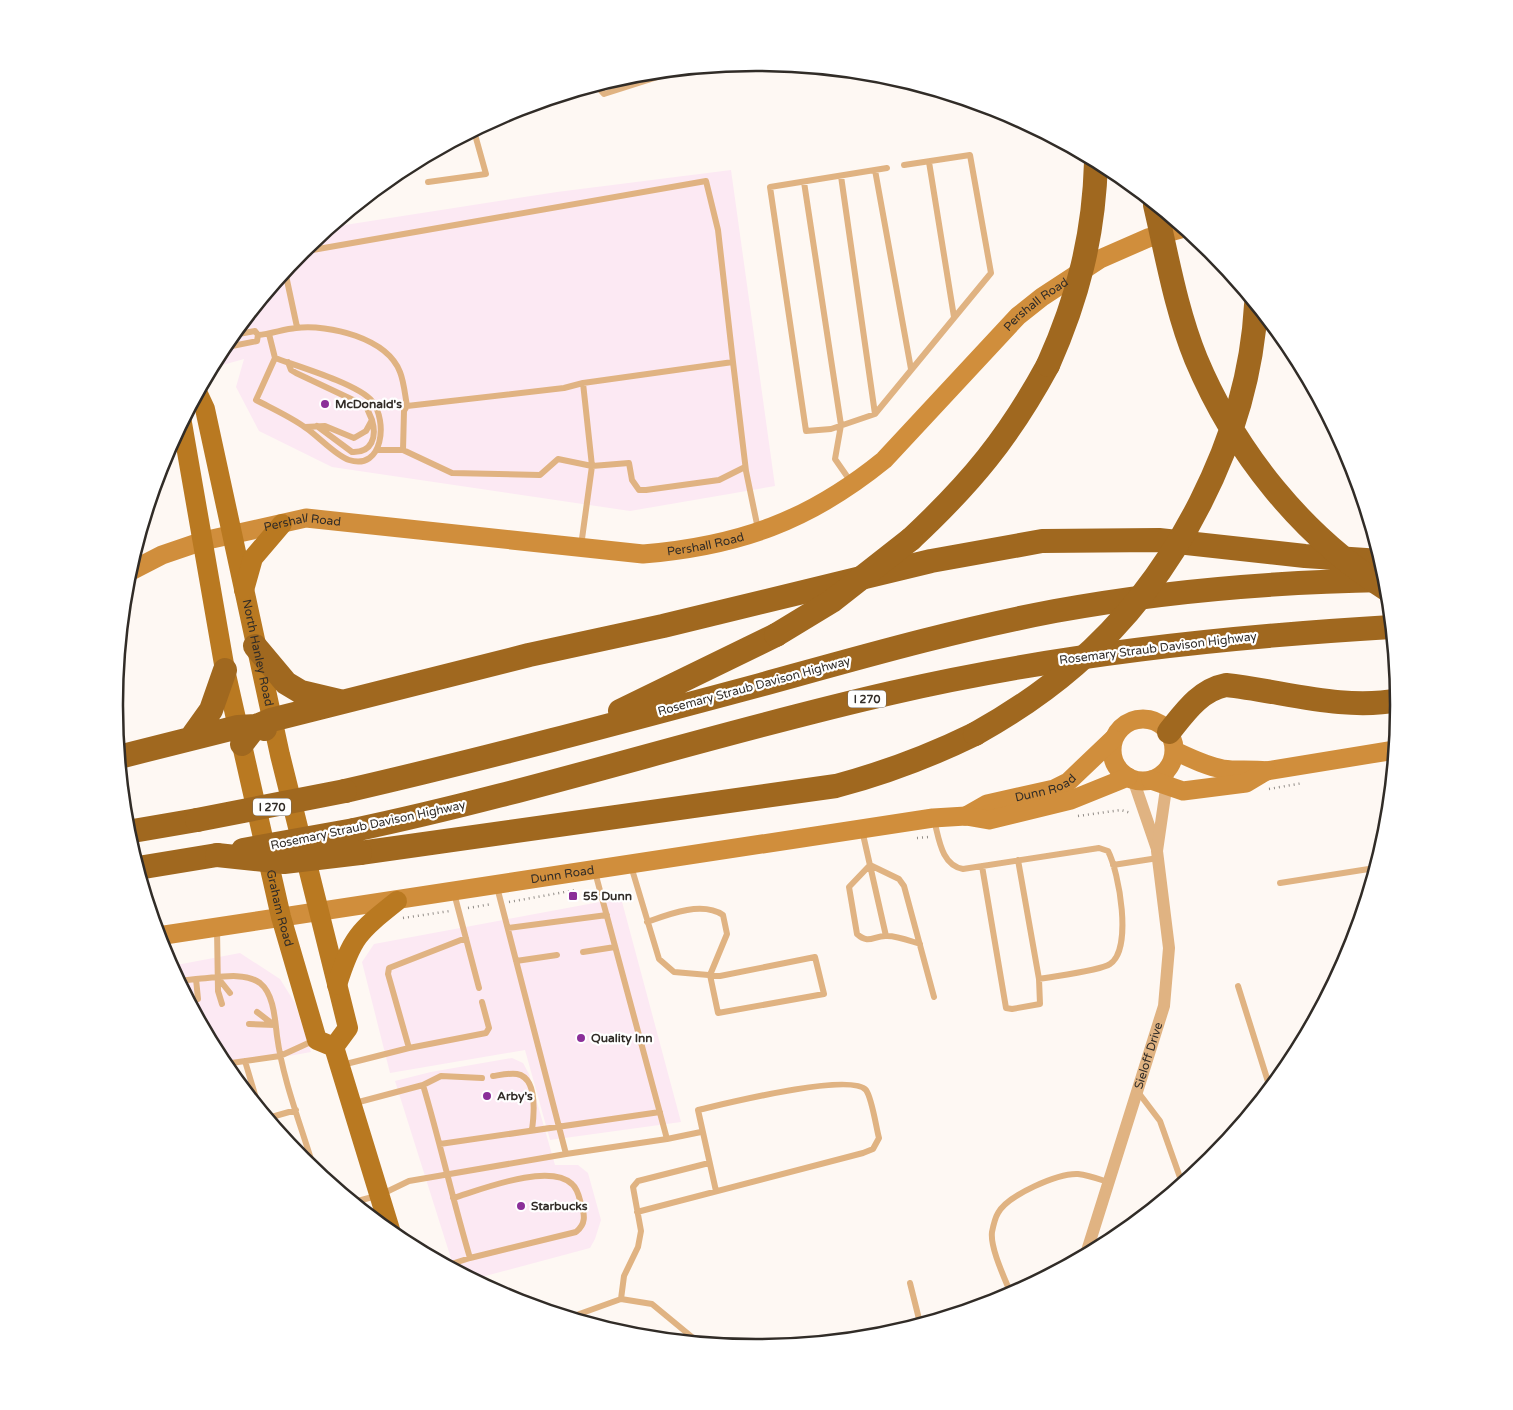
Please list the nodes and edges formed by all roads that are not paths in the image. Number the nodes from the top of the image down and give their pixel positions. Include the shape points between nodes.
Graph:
1 (643, 81) edge
2 (601, 91) edge
3 (476, 137) edge
4 (929, 162) junction
5 (904, 165) dead end
6 (887, 168) dead end
7 (875, 170) junction
8 (1096, 170) edge
9 (842, 176) junction
10 (428, 182) dead end
11 (804, 182) junction
12 (1157, 215) edge
13 (1176, 230) edge
14 (317, 249) edge
15 (288, 279) edge
16 (1255, 314) edge
17 (954, 317) junction
18 (297, 327) junction
19 (244, 333) edge
20 (269, 334) junction
21 (258, 336) junction
22 (235, 345) edge
23 (275, 358) junction
24 (288, 362) junction
25 (733, 362) junction
26 (911, 369) junction
27 (583, 383) junction
28 (201, 401) edge
29 (407, 406) junction
30 (875, 414) junction
31 (372, 420) junction
32 (317, 426) junction
33 (841, 426) junction
34 (305, 427) junction
35 (184, 434) edge
36 (378, 450) junction
37 (403, 450) junction
38 (592, 466) junction
39 (745, 467) junction
40 (852, 484) junction
41 (282, 524) junction
42 (759, 533) junction
43 (231, 535) junction
44 (202, 541) junction
45 (580, 547) junction
46 (1373, 560) edge
47 (138, 567) edge
48 (1378, 580) edge
49 (1378, 583) edge
50 (243, 592) junction
51 (1386, 627) edge
52 (255, 646) junction
53 (225, 670) junction
54 (1390, 701) edge
55 (344, 702) junction
56 (256, 730) junction
57 (576, 733) junction
58 (191, 738) junction
59 (1113, 739) junction
60 (1389, 751) edge
61 (125, 755) edge
62 (1156, 768) junction
63 (1266, 771) junction
64 (966, 816) junction
65 (933, 818) junction
66 (862, 829) junction
67 (135, 831) edge
68 (1158, 854) junction
69 (217, 855) junction
70 (1018, 860) junction
71 (631, 865) junction
72 (1113, 865) junction
73 (870, 866) junction
74 (982, 866) junction
75 (144, 867) edge
76 (1369, 869) edge
77 (595, 871) junction
78 (1280, 884) dead end
79 (497, 886) junction
80 (454, 892) junction
81 (397, 900) junction
82 (317, 912) junction
83 (606, 915) junction
84 (281, 917) junction
85 (648, 922) junction
86 (217, 927) junction
87 (508, 928) junction
88 (166, 935) edge
89 (886, 936) junction
90 (466, 938) junction
91 (920, 944) junction
92 (615, 947) junction
93 (583, 952) dead end
94 (557, 955) dead end
95 (516, 961) junction
96 (710, 974) junction
97 (218, 978) junction
98 (196, 979) junction
99 (1039, 979) junction
100 (186, 980) edge
101 (336, 985) junction
102 (1238, 986) dead end
103 (478, 988) dead end
104 (230, 993) dead end
105 (934, 997) dead end
106 (196, 1000) edge
107 (482, 1002) dead end
108 (222, 1004) dead end
109 (257, 1012) dead end
110 (249, 1024) dead end
111 (275, 1025) junction
112 (409, 1048) junction
113 (330, 1051) junction
114 (280, 1056) junction
115 (245, 1061) junction
116 (234, 1063) edge
117 (493, 1076) dead end
118 (482, 1078) dead end
119 (1267, 1079) edge
120 (423, 1085) junction
121 (254, 1091) edge
122 (1137, 1092) junction
123 (351, 1104) junction
124 (296, 1110) junction
125 (660, 1112) junction
126 (274, 1116) edge
127 (559, 1126) junction
128 (532, 1130) junction
129 (701, 1132) junction
130 (667, 1139) junction
131 (440, 1144) junction
132 (310, 1154) edge
133 (566, 1154) junction
134 (709, 1163) junction
135 (446, 1174) junction
136 (1180, 1176) edge
137 (1108, 1182) junction
138 (716, 1191) junction
139 (380, 1195) junction
140 (453, 1198) junction
141 (361, 1200) edge
142 (637, 1212) junction
143 (387, 1220) edge
144 (1089, 1244) edge
145 (470, 1258) junction
146 (456, 1262) edge
147 (910, 1283) dead end
148 (1008, 1287) edge
149 (621, 1299) junction
150 (581, 1314) edge
151 (918, 1318) edge
152 (689, 1334) edge

1 - 2 lane via 604,94
3 - 10 lane via 486,174
4 - 5 lane
4 - 17 lane
4 - 17 lane via 970,155 991,273
6 - 7 lane
7 - 9 lane
7 - 26 lane
8 - 57 highway, bridge via 1089,243 1076,292 1048,365 1025,408 996,450 945,508 832,601 776,635
9 - 11 lane
9 - 30 lane
11 - 33 lane
11 - 33 lane via 770,187 806,431
12 - 49 highway, bridge via 1186,329 1202,373 1226,421 1249,458 1306,524
13 - 40 street, Pershall Road via 1148,238 1100,259 1042,296 1018,316 884,460
14 - 25 lane via 706,181 718,230
15 - 18 lane
16 - 69 highway, bridge via 1237,411 1199,506 1174,549 1145,590 1076,665 1036,696 975,734 932,755 836,786 284,862
17 - 26 lane
18 - 20 lane
18 - 29 lane via 337,331 366,339 384,349 400,372
19 - 21 lane via 255,331
20 - 21 lane
20 - 23 lane
21 - 22 lane via 257,341
23 - 24 lane
23 - 34 lane via 256,400
24 - 31 lane via 296,373 366,406
24 - 36 lane via 357,390 372,401 379,415 381,431
25 - 27 lane
25 - 39 lane
26 - 30 lane
27 - 29 lane
27 - 38 lane
28 - 43 main road, North Hanley Road
29 - 37 lane via 404,411
30 - 33 lane
31 - 32 lane via 361,436 354,438
31 - 32 lane via 375,431 372,442 358,452 352,452
32 - 34 lane
33 - 40 lane via 835,459
34 - 36 lane via 347,459 369,459
35 - 44 main road, North Hanley Road
36 - 37 lane
37 - 38 lane via 452,474 540,475 558,459
38 - 39 lane via 629,463 632,480 639,490 719,480
38 - 45 lane
39 - 42 lane
40 - 42 street, Pershall Road via 803,514
41 - 43 street, Pershall Road
41 - 45 street, Pershall Road via 306,518
41 - 50 main road via 253,558
42 - 45 street, Pershall Road via 679,551 643,554
43 - 44 street, Pershall Road
43 - 50 main road, North Hanley Road
44 - 47 street, Pershall Road
44 - 53 main road, North Hanley Road
46 - 55 highway via 1159,540 1042,541 922,563
48 - 57 highway, Rosemary Straub Davison Highway / I 270 via 1207,590 1056,611 909,644
50 - 52 main road, North Hanley Road
51 - 69 highway, Rosemary Straub Davison Highway / I 270, bridge via 1223,639 1119,651 994,672 841,705 496,797 354,830
52 - 55 highway via 276,673 301,692
52 - 56 main road, North Hanley Road
53 - 56 main road, North Hanley Road
53 - 58 highway via 211,710
54 - 62 highway via 1346,704 1226,685 1214,688 1187,709
55 - 56 highway
56 - 58 highway
56 - 82 main road, North Hanley Road
56 - 84 main road, Graham Road
57 - 67 highway, Rosemary Straub Davison Highway / I 270, bridge via 345,791
58 - 61 highway
59 - 62 street via 1116,766
59 - 62 street, Dunn Road via 1125,724 1134,719 1154,720
59 - 64 street, Dunn Road via 1068,782 1054,789 987,804
60 - 63 street
62 - 63 street via 1196,761 1224,769
62 - 63 street via 1183,791 1246,783
62 - 64 street, Dunn Road via 1071,800 989,820
62 - 68 street, Sieloff Drive
62 - 68 street, Sieloff Drive
64 - 65 street, Dunn Road
65 - 66 street, Dunn Road
65 - 74 lane via 946,860 955,868
66 - 71 street, Dunn Road
66 - 73 lane
68 - 72 lane
68 - 122 street, Sieloff Drive via 1169,948 1164,1006
69 - 75 highway, Rosemary Straub Davison Highway / I 270
70 - 72 lane via 1098,848 1108,851
70 - 74 lane
70 - 99 lane
71 - 77 street, Dunn Road
71 - 85 lane
72 - 99 lane via 1124,929 1118,956 1109,966
73 - 89 lane
73 - 89 lane via 849,887 857,934 869,940
73 - 91 lane via 899,879 904,886
74 - 99 lane via 1006,1008 1040,1004
76 - 78 lane
77 - 79 street, Dunn Road
77 - 83 lane
79 - 80 street, Dunn Road
79 - 87 lane
80 - 81 street, Dunn Road
80 - 90 lane
81 - 82 street, Dunn Road
81 - 101 main road via 359,932 349,948
82 - 84 street, Dunn Road
82 - 101 main road
83 - 87 lane
83 - 92 lane
84 - 86 street, Dunn Road
84 - 113 main road, Graham Road
85 - 96 lane via 659,959 674,972
85 - 96 lane via 676,912 714,909 723,915 726,934
86 - 88 street, Dunn Road
86 - 97 lane
87 - 95 lane
89 - 91 lane
90 - 103 lane
90 - 112 lane via 396,964 388,970
91 - 105 lane
92 - 93 lane
92 - 125 lane
94 - 95 lane
95 - 127 lane
96 - 96 lane via 720,976 816,957 824,994 718,1013
97 - 98 lane
97 - 104 lane
97 - 108 lane
97 - 111 lane via 245,976 259,982 267,991
98 - 100 lane
98 - 106 lane
101 - 113 main road via 348,1028
102 - 119 lane
107 - 112 lane via 489,1028 486,1032
109 - 111 lane
110 - 111 lane
111 - 114 lane
112 - 113 lane
113 - 114 lane
113 - 123 main road, Graham Road
114 - 115 lane
114 - 124 lane
115 - 116 lane
115 - 121 lane
117 - 128 lane via 516,1074 525,1078 530,1085 535,1112
118 - 120 lane via 440,1076
120 - 123 lane
120 - 131 lane
122 - 136 lane via 1160,1121
122 - 137 street, Sieloff Drive
123 - 139 main road, Graham Road
124 - 126 lane
124 - 132 lane
125 - 127 lane
125 - 130 lane
127 - 128 lane
127 - 133 lane
128 - 131 lane
129 - 130 lane
129 - 134 lane
129 - 138 lane via 698,1110 784,1091 850,1083 867,1091 879,1138 873,1149 863,1153
130 - 133 lane
131 - 135 lane
133 - 135 lane
134 - 138 lane
134 - 142 lane via 638,1181 633,1187
135 - 139 lane via 409,1181
135 - 140 lane
137 - 144 street, Sieloff Drive
137 - 148 lane via 1077,1174 1056,1179 1015,1197 998,1213 992,1234
138 - 142 lane
139 - 141 lane
139 - 143 main road, Graham Road
140 - 145 lane
140 - 145 lane via 535,1175 551,1174 572,1183 584,1213 584,1223 576,1232
142 - 149 lane via 641,1231 638,1247 624,1276
145 - 146 lane
147 - 151 lane
149 - 150 lane
149 - 152 lane via 652,1304

